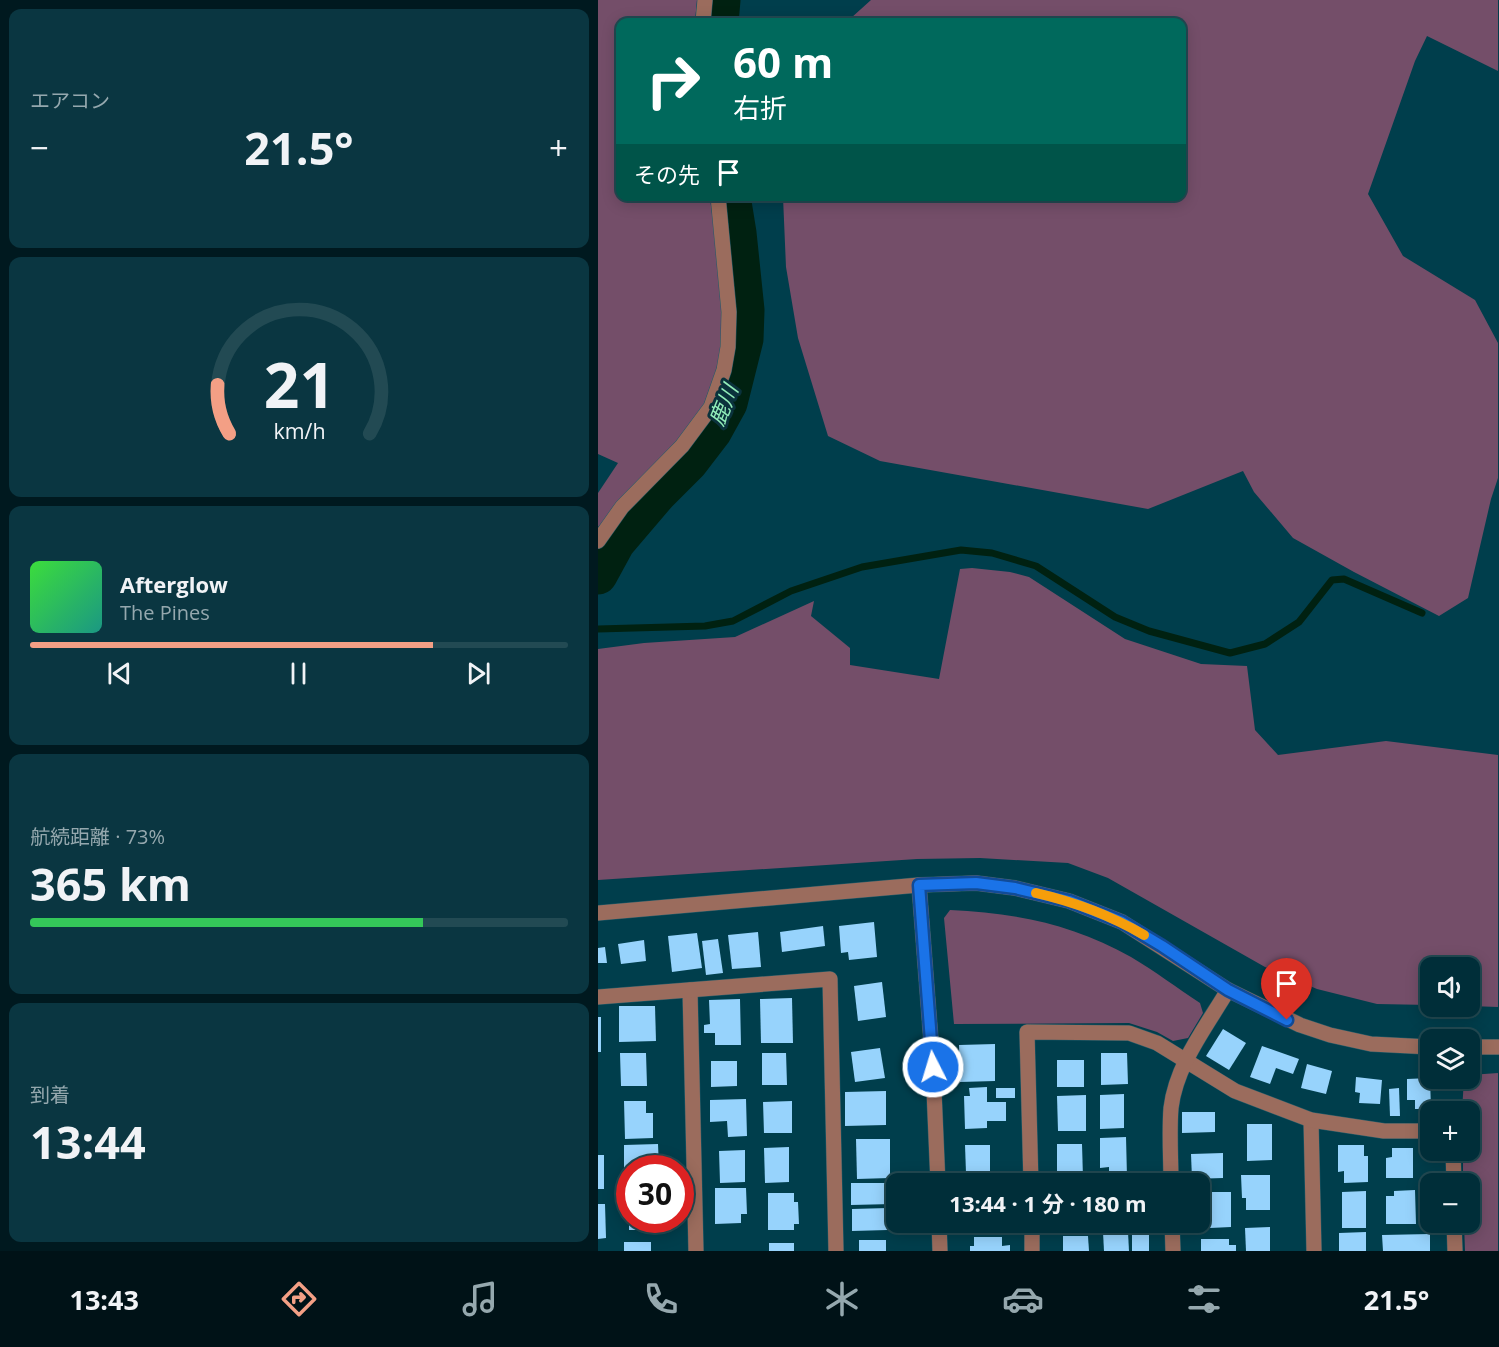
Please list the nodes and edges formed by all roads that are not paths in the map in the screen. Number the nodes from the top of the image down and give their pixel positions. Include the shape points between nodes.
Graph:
1 (705, 0) edge
2 (703, 18) edge
3 (718, 201) edge
4 (598, 541) edge
5 (919, 885) junction
6 (598, 913) edge
7 (690, 990) junction
8 (1228, 990) junction
9 (598, 997) edge
10 (1420, 1046) edge
11 (1480, 1047) edge
12 (1498, 1047) edge
13 (1186, 1062) junction
14 (1311, 1120) junction
15 (1420, 1131) edge
16 (938, 1173) edge
17 (1031, 1173) edge
18 (1171, 1173) edge
19 (939, 1233) edge
20 (1032, 1233) edge
21 (1172, 1233) edge
22 (1454, 1233) edge
23 (696, 1251) edge
24 (836, 1251) edge
25 (940, 1251) edge
26 (1032, 1251) edge
27 (1173, 1251) edge
28 (1314, 1251) edge
29 (1455, 1251) edge

1 - 2 street
3 - 4 street via 729,312 724,370 705,415 682,446 622,507
5 - 6 street
5 - 8 street via 976,883 1069,901 1122,922
5 - 16 street
7 - 9 street
7 - 23 street
7 - 24 street via 830,979
8 - 10 street via 1282,1018 1330,1035 1371,1044
8 - 13 street
11 - 12 street
13 - 14 street via 1235,1091
13 - 17 street via 1157,1043 1129,1033 1027,1032
13 - 18 street via 1171,1107
14 - 15 street via 1384,1131
14 - 28 street
19 - 25 street
20 - 26 street
21 - 27 street
22 - 29 street

